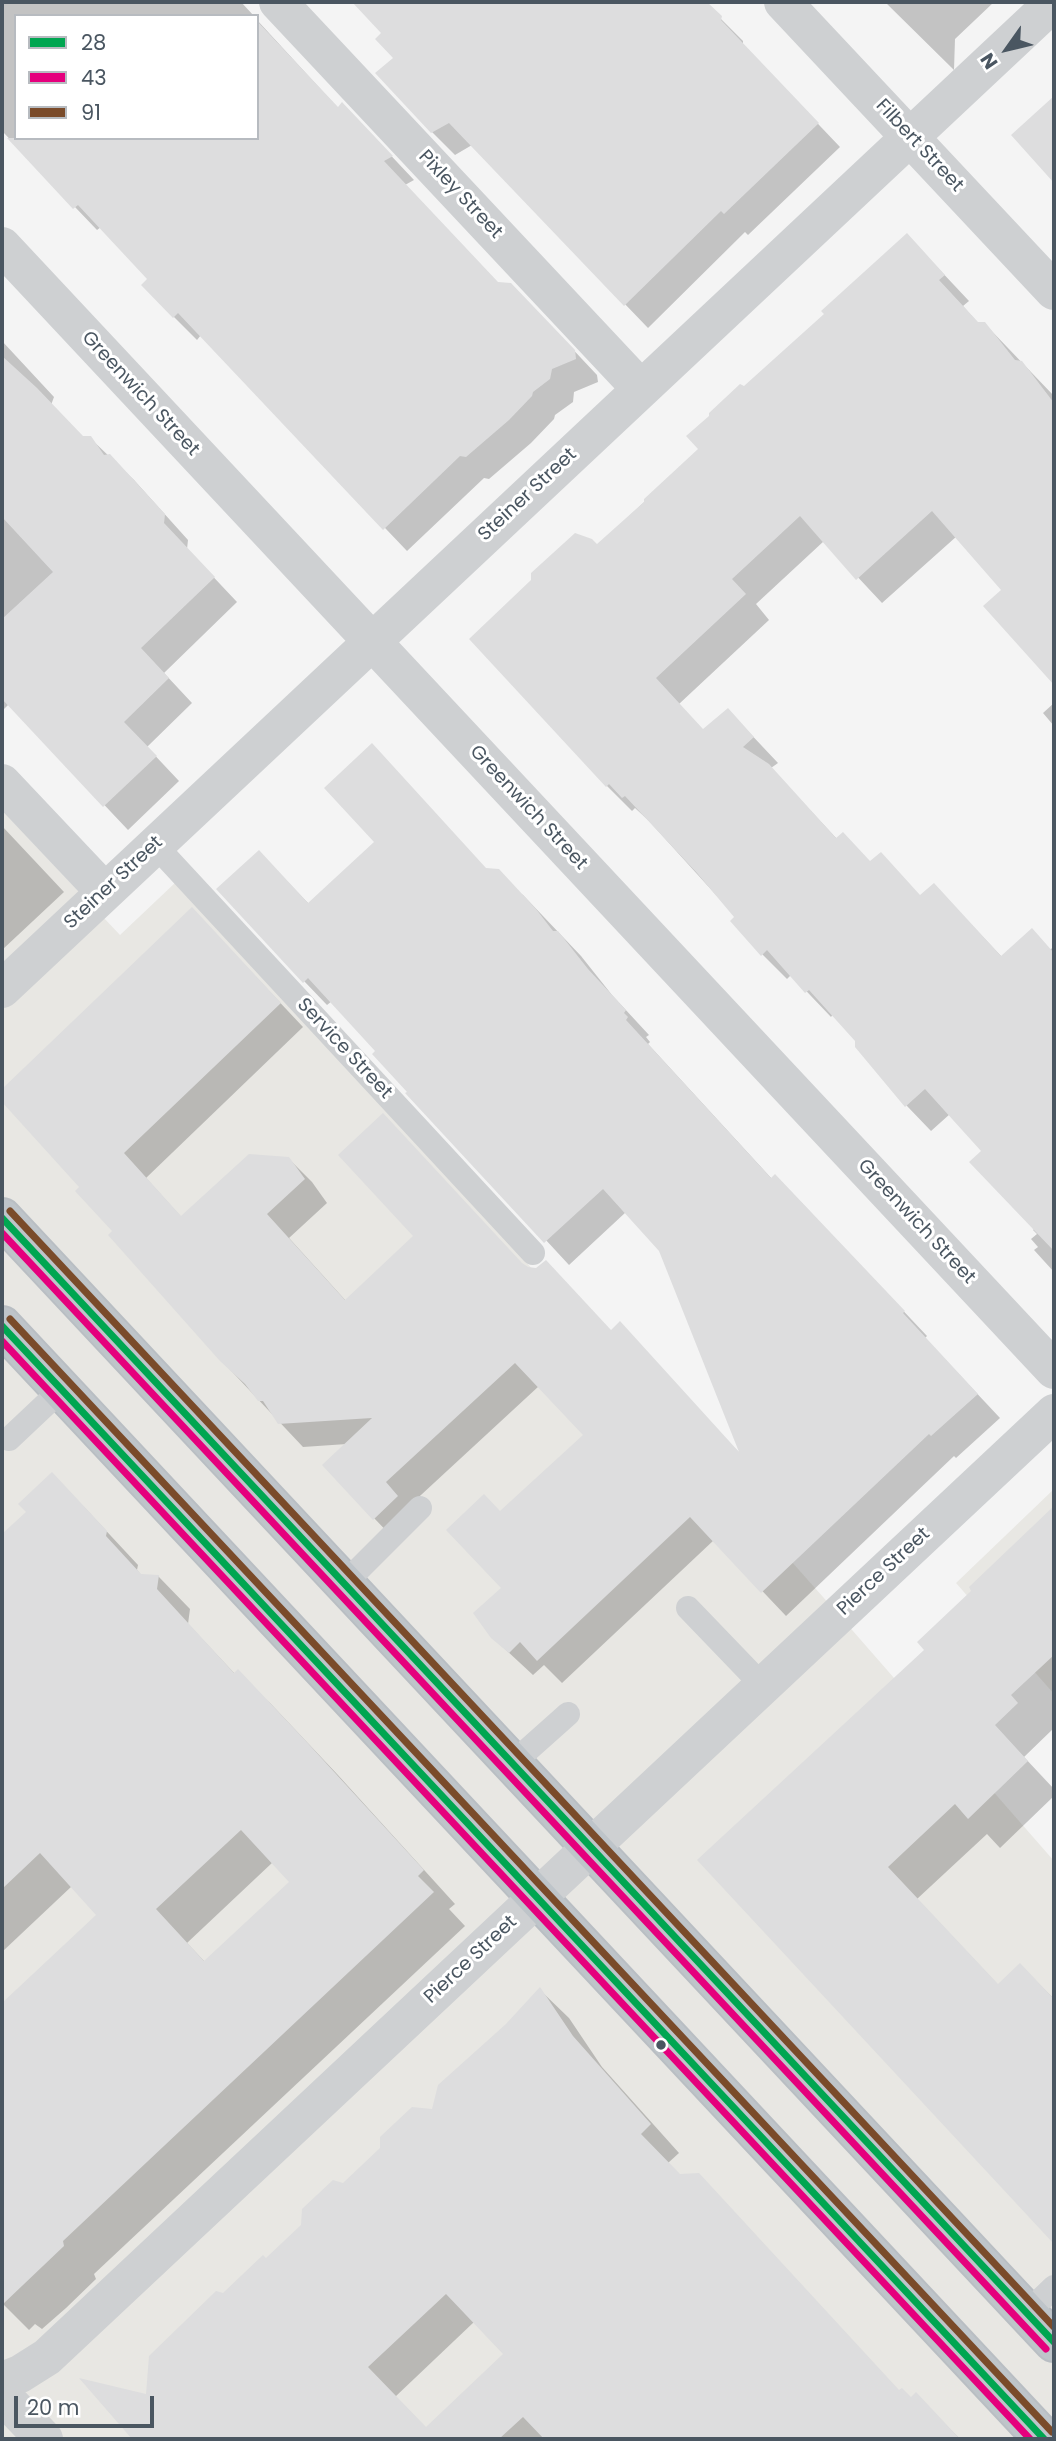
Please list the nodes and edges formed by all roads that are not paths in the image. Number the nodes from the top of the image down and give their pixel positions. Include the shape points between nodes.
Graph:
1 (278, 2) edge
2 (783, 2) edge
3 (1054, 2) edge
4 (910, 137) junction
5 (2, 246) edge
6 (1054, 291) edge
7 (641, 389) junction
8 (372, 642) junction
9 (2, 783) edge
10 (155, 845) junction
11 (105, 892) junction
12 (2, 989) edge
13 (2, 1218) edge
14 (533, 1254) dead end
15 (2, 1326) edge
16 (1054, 1370) edge
17 (61, 1390) junction
18 (1054, 1413) edge
19 (9, 1439) dead end
20 (420, 1508) dead end
21 (344, 1584) junction
22 (688, 1608) dead end
23 (763, 1686) junction
24 (568, 1714) dead end
25 (513, 1763) junction
26 (591, 1847) junction
27 (537, 1898) junction
28 (1041, 2300) edge
29 (1054, 2342) edge
30 (2, 2381) edge
31 (2, 2395) edge
32 (44, 2439) edge
33 (1044, 2439) edge

1 - 7 street, Pixley Street
2 - 4 street, Filbert Street
3 - 4 street, Steiner Street
4 - 6 street, Filbert Street
4 - 7 street, Steiner Street
5 - 8 street, Greenwich Street
7 - 8 street, Steiner Street
8 - 10 street, Steiner Street
8 - 16 street, Greenwich Street
9 - 11 street
10 - 11 street, Steiner Street
10 - 14 lane, Service Street
11 - 12 street, Steiner Street
13 - 21 highway
15 - 17 highway
17 - 19 lane
17 - 27 highway
18 - 23 street, Pierce Street
20 - 21 lane
21 - 25 highway
22 - 23 lane
23 - 26 street, Pierce Street
24 - 25 lane
25 - 26 highway
26 - 27 street, Pierce Street
26 - 28 highway
27 - 30 street, Pierce Street via 47,2357
27 - 33 highway
28 - 29 highway
31 - 32 street

